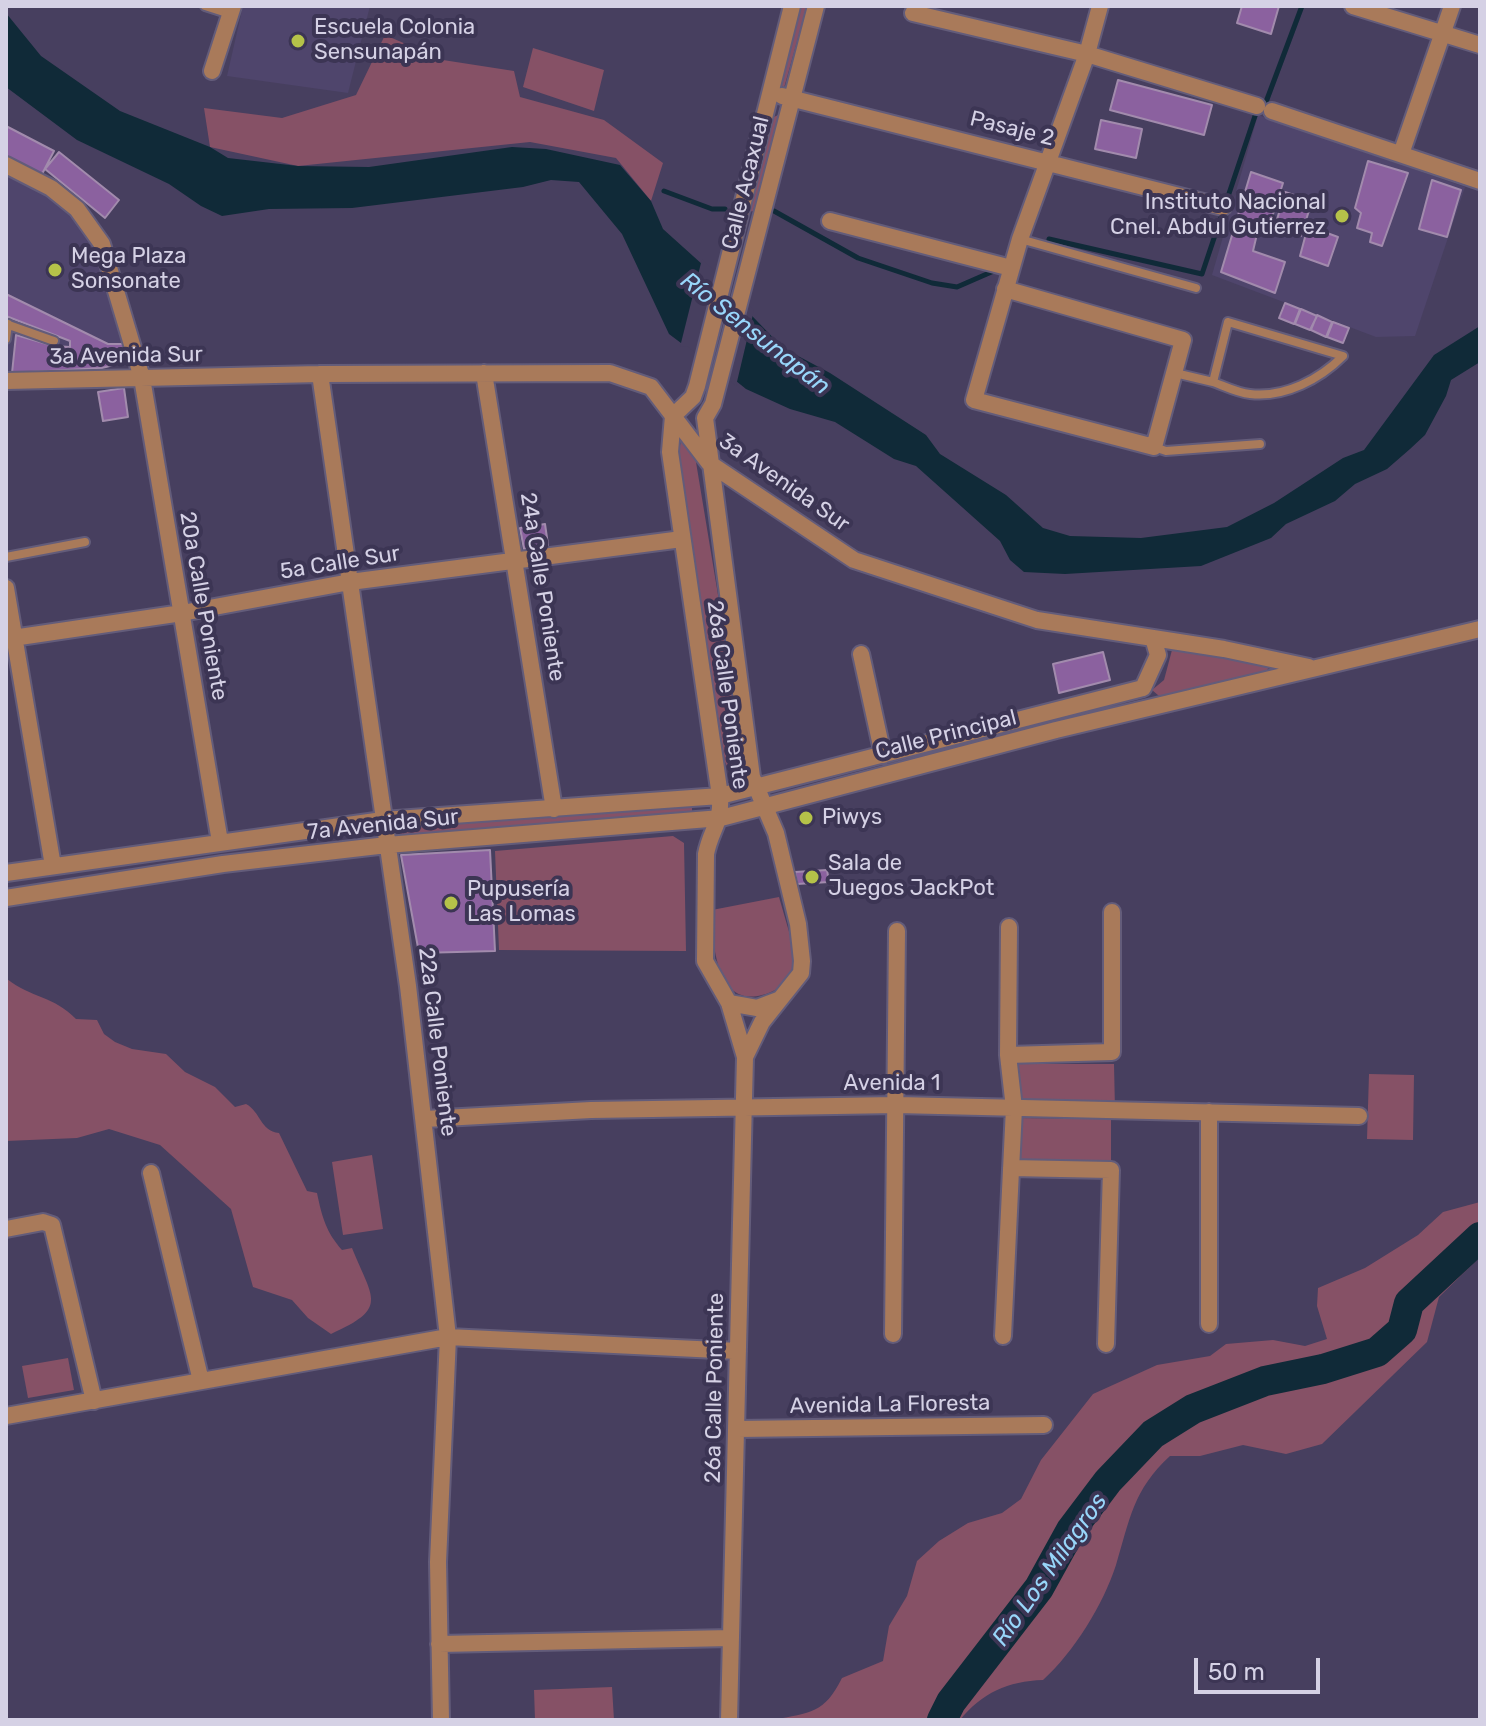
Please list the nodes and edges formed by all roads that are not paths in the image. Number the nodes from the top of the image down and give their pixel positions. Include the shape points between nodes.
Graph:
1 (205, 6) edge
2 (792, 6) edge
3 (816, 6) edge
4 (1100, 6) edge
5 (1353, 6) edge
6 (1452, 6) edge
7 (232, 10) edge
8 (913, 13) dead end
9 (1443, 33) junction
10 (1480, 45) edge
11 (1087, 54) junction
12 (212, 71) dead end
13 (771, 94) junction
14 (791, 97) junction
15 (1401, 154) junction
16 (1049, 161) junction
17 (6, 165) edge
18 (1480, 181) edge
19 (1223, 207) dead end
20 (830, 221) dead end
21 (1020, 239) junction
22 (1011, 268) junction
23 (1196, 288) dead end
24 (1005, 289) junction
25 (7, 324) edge
26 (6, 339) edge
27 (54, 341) dead end
28 (484, 373) junction
29 (1174, 373) junction
30 (320, 374) junction
31 (142, 378) junction
32 (6, 381) edge
33 (1213, 382) junction
34 (673, 416) junction
35 (1260, 444) dead end
36 (1154, 447) junction
37 (709, 463) junction
38 (682, 539) junction
39 (85, 542) dead end
40 (6, 557) edge
41 (516, 560) junction
42 (350, 582) junction
43 (6, 588) edge
44 (182, 613) junction
45 (1480, 629) edge
46 (1153, 638) junction
47 (10, 639) edge
48 (861, 654) dead end
49 (1314, 669) junction
50 (1143, 688) junction
51 (1160, 707) junction
52 (883, 755) junction
53 (754, 786) junction
54 (720, 796) junction
55 (764, 805) junction
56 (554, 809) junction
57 (721, 818) junction
58 (383, 820) junction
59 (220, 842) junction
60 (387, 845) junction
61 (53, 866) junction
62 (6, 873) edge
63 (6, 898) edge
64 (1112, 912) dead end
65 (1009, 927) dead end
66 (897, 931) dead end
67 (785, 996) junction
68 (729, 1003) junction
69 (1008, 1055) junction
70 (745, 1057) junction
71 (897, 1105) junction
72 (742, 1108) junction
73 (1014, 1108) junction
74 (1209, 1112) junction
75 (1359, 1116) dead end
76 (425, 1119) junction
77 (1011, 1168) junction
78 (151, 1173) dead end
79 (6, 1229) edge
80 (1209, 1324) dead end
81 (893, 1334) dead end
82 (1003, 1336) dead end
83 (448, 1337) junction
84 (1106, 1344) dead end
85 (738, 1351) junction
86 (201, 1381) junction
87 (94, 1401) junction
88 (6, 1416) edge
89 (1044, 1425) dead end
90 (737, 1429) junction
91 (731, 1638) junction
92 (439, 1644) junction
93 (441, 1720) edge
94 (729, 1720) edge

1 - 7 lane
2 - 13 street, Calle Acaxual
3 - 14 street, Calle Acaxual
4 - 11 street
5 - 9 street
6 - 9 street
7 - 12 street
8 - 11 street
9 - 10 street
9 - 15 street
11 - 15 street
11 - 16 street
13 - 14 street, Calle Acaxual
13 - 34 street, Calle Acaxual via 697,386
14 - 16 street, Pasaje 2
14 - 37 street, Calle Acaxual via 709,411
15 - 18 street
16 - 19 street, Pasaje 2
16 - 21 street
17 - 31 street, 20a Calle Poniente via 51,188 77,209 102,244
20 - 22 street
21 - 22 street
21 - 23 lane
22 - 24 street
24 - 29 street via 1183,340
24 - 36 street via 974,400
25 - 26 lane
25 - 27 lane
28 - 30 street, 3a Avenida Sur
28 - 34 street, 3a Avenida Sur via 610,373 651,387
28 - 41 street, 24a Calle Poniente
29 - 33 lane
29 - 36 street
30 - 31 street, 3a Avenida Sur
30 - 42 street, 22a Calle Poniente
31 - 32 street, 3a Avenida Sur
31 - 44 street, 20a Calle Poniente
33 - 33 lane via 1228,322 1343,356 1324,375 1286,390 1250,394
34 - 37 street, 3a Avenida Sur
34 - 38 street, 26a Calle Poniente via 670,452
35 - 36 lane via 1166,451
37 - 46 street, 3a Avenida Sur via 854,560 1037,620
37 - 53 street
38 - 41 street, 5a Calle Sur
38 - 54 street, 26a Calle Poniente
39 - 40 lane
41 - 42 street, 5a Calle Sur
41 - 56 street, 24a Calle Poniente
42 - 44 street, 5a Calle Sur
42 - 58 street, 22a Calle Poniente
43 - 47 street
44 - 47 street, 5a Calle Sur
44 - 59 street, 20a Calle Poniente
45 - 49 street, Calle Principal
46 - 49 street, 3a Avenida Sur
46 - 50 street via 1158,655
47 - 61 street
48 - 52 street
49 - 51 street, Calle Principal
50 - 51 street
50 - 52 street, Calle Principal
51 - 55 street, Calle Principal
52 - 53 street, Calle Principal
53 - 54 street, 7a Avenida Sur
53 - 55 street
54 - 56 street, 7a Avenida Sur
54 - 57 street, 26a Calle Poniente
55 - 57 street, 7a Avenida Sur
55 - 67 street, 26a Calle Poniente via 776,833 802,946 801,973
56 - 58 street, 7a Avenida Sur
57 - 60 street, 7a Avenida Sur
57 - 68 street, 26a Calle Poniente via 706,854 705,951 715,984
58 - 59 street, 7a Avenida Sur
58 - 60 street, 22a Calle Poniente
59 - 61 street, 7a Avenida Sur
60 - 63 street, 7a Avenida Sur
60 - 76 street, 22a Calle Poniente
61 - 62 street, 7a Avenida Sur
64 - 69 street via 1112,1052
65 - 69 street
66 - 71 street
67 - 68 street via 757,1008
67 - 70 street, 26a Calle Poniente via 762,1022
68 - 70 street, 26a Calle Poniente
69 - 73 street
70 - 72 street, 26a Calle Poniente
71 - 72 street, Avenida 1
71 - 73 street, Avenida 1
71 - 81 street
72 - 76 street, Avenida 1
72 - 85 street, 26a Calle Poniente
73 - 74 street, Avenida 1
73 - 77 street
74 - 75 street, Avenida 1
74 - 80 street
76 - 83 street, 22a Calle Poniente
77 - 82 street
77 - 84 street via 1111,1170
78 - 86 street
79 - 87 street via 52,1225
83 - 85 street
83 - 86 street
83 - 92 street, 22a Calle Poniente via 439,1483
85 - 90 street, 26a Calle Poniente
86 - 87 street
87 - 88 street
89 - 90 street, Avenida La Floresta
90 - 91 street, 26a Calle Poniente
91 - 92 street
91 - 94 street, 26a Calle Poniente
92 - 93 street, 22a Calle Poniente

